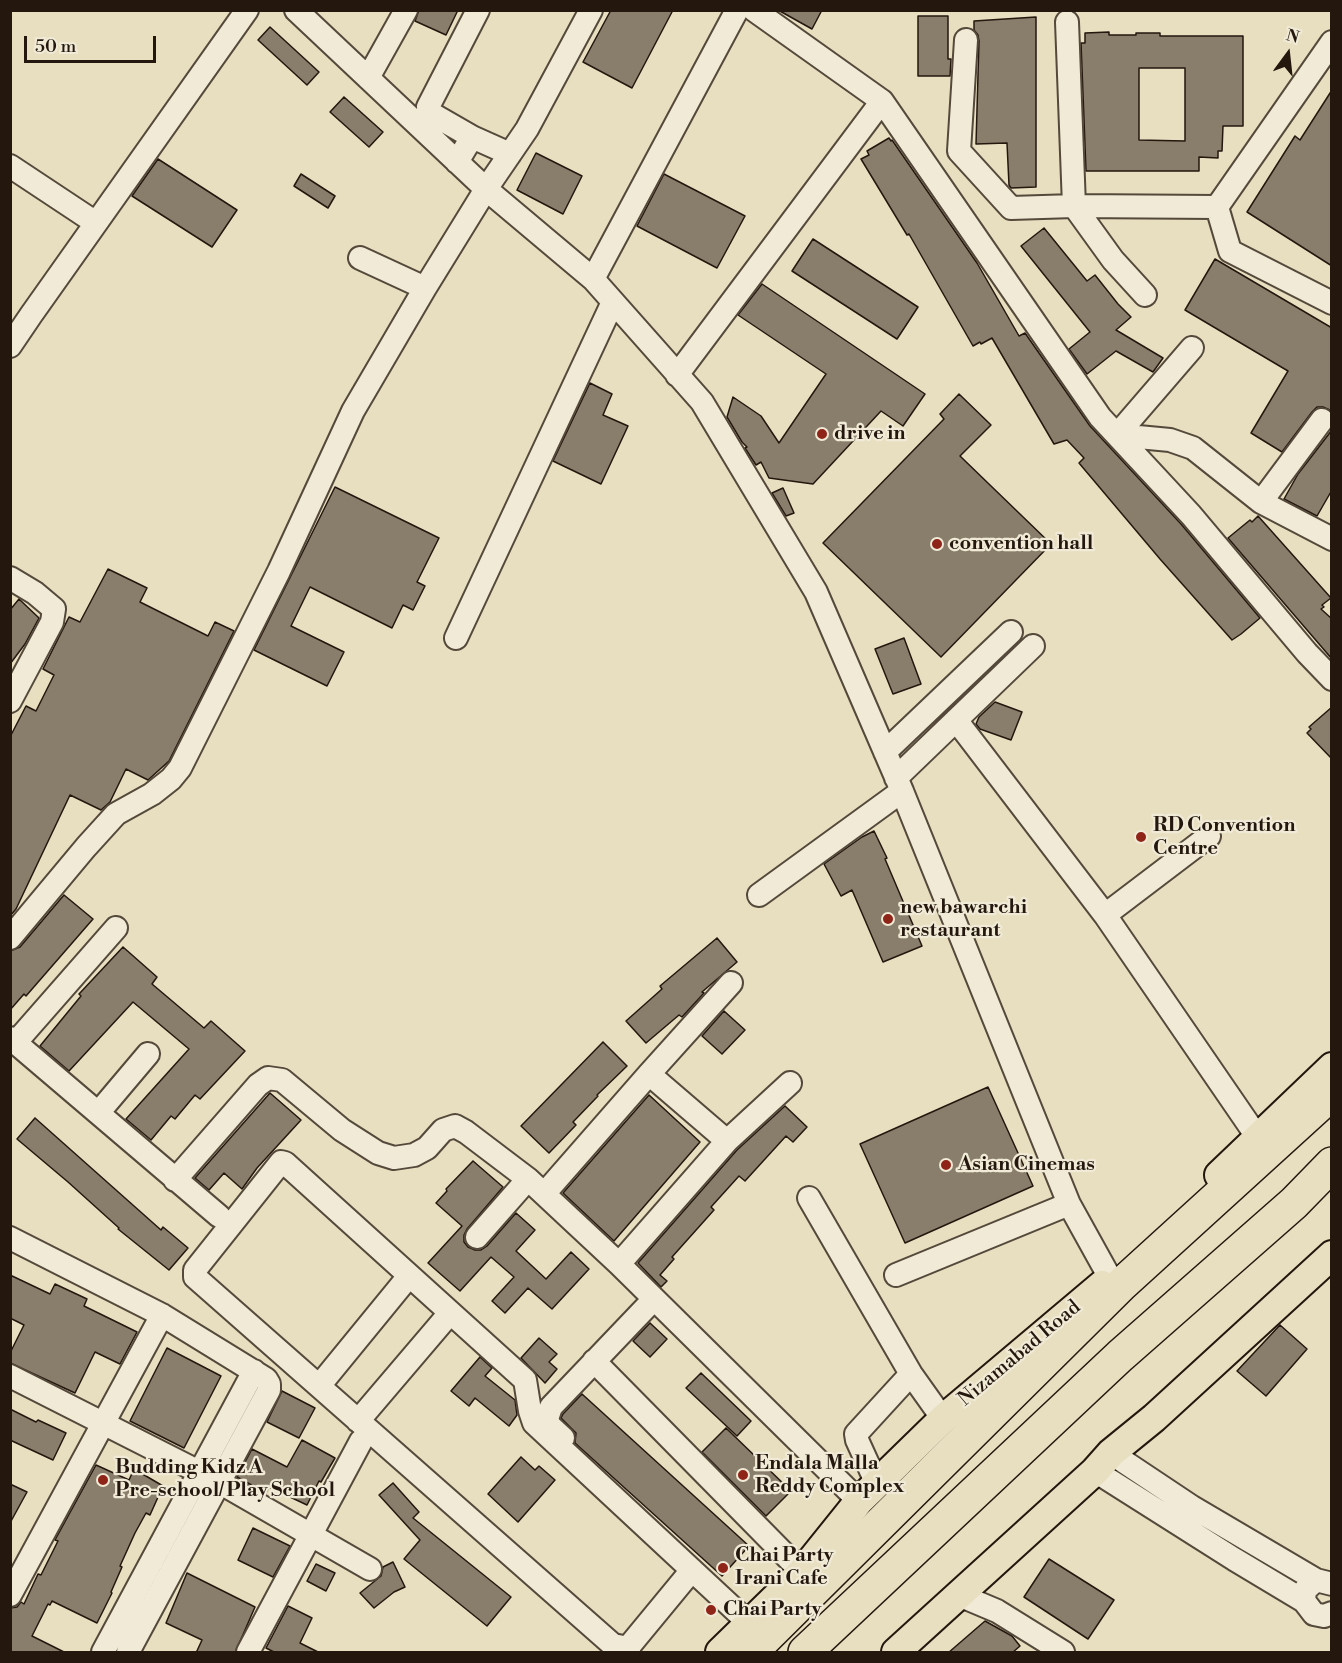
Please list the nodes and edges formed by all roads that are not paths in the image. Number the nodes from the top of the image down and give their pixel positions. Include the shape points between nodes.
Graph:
1 (247, 10) edge
2 (296, 10) edge
3 (406, 10) edge
4 (478, 10) edge
5 (591, 10) edge
6 (737, 10) edge
7 (754, 10) edge
8 (1067, 22) dead end
9 (966, 40) dead end
10 (1332, 42) edge
11 (368, 78) junction
12 (882, 101) junction
13 (472, 137) junction
14 (510, 154) junction
15 (458, 162) junction
16 (10, 166) edge
17 (486, 189) junction
18 (1074, 206) junction
19 (1217, 207) junction
20 (96, 223) junction
21 (360, 258) dead end
22 (592, 279) junction
23 (425, 288) junction
24 (1145, 295) dead end
25 (613, 302) junction
26 (1332, 303) edge
27 (18, 317) edge
28 (10, 346) edge
29 (1192, 348) dead end
30 (677, 375) junction
31 (1322, 420) dead end
32 (1117, 435) junction
33 (1261, 502) junction
34 (1332, 538) edge
35 (10, 578) edge
36 (1011, 632) dead end
37 (456, 638) dead end
38 (1033, 646) dead end
39 (1332, 679) edge
40 (10, 701) edge
41 (956, 720) junction
42 (885, 752) junction
43 (899, 785) junction
44 (1209, 836) dead end
45 (759, 895) dead end
46 (1106, 915) junction
47 (116, 928) dead end
48 (10, 938) edge
49 (731, 983) dead end
50 (13, 1040) edge
51 (148, 1054) dead end
52 (1332, 1067) edge
53 (649, 1074) junction
54 (790, 1083) dead end
55 (1332, 1093) edge
56 (99, 1112) junction
57 (1258, 1138) junction
58 (727, 1141) junction
59 (1332, 1164) edge
60 (307, 1174) dead end
61 (175, 1180) junction
62 (536, 1187) junction
63 (809, 1197) dead end
64 (1069, 1204) junction
65 (219, 1216) dead end
66 (477, 1237) dead end
67 (10, 1238) edge
68 (1332, 1255) edge
69 (619, 1264) junction
70 (896, 1275) dead end
71 (409, 1276) junction
72 (1112, 1285) junction
73 (654, 1299) junction
74 (450, 1313) junction
75 (162, 1315) junction
76 (594, 1361) junction
77 (911, 1374) junction
78 (10, 1376) edge
79 (319, 1386) junction
80 (558, 1398) junction
81 (943, 1419) junction
82 (104, 1424) junction
83 (359, 1431) junction
84 (1103, 1462) junction
85 (210, 1478) junction
86 (868, 1493) junction
87 (1184, 1515) junction
88 (310, 1534) junction
89 (370, 1569) dead end
90 (693, 1570) junction
91 (802, 1572) junction
92 (1324, 1582) edge
93 (10, 1595) edge
94 (959, 1595) junction
95 (1304, 1601) junction
96 (1332, 1612) edge
97 (130, 1626) junction
98 (753, 1631) edge
99 (627, 1651) edge
100 (103, 1653) edge
101 (128, 1653) edge
102 (248, 1653) edge
103 (720, 1653) edge
104 (805, 1653) edge
105 (896, 1653) edge
106 (1063, 1653) edge

1 - 20 street
2 - 11 street
3 - 11 street
4 - 13 street via 428,108
5 - 14 street
6 - 22 street
7 - 12 street
8 - 18 street
9 - 18 street via 959,151 1011,208
10 - 19 street
11 - 15 street
12 - 30 street
12 - 32 street via 1100,417
13 - 14 street
13 - 15 street
14 - 17 street
15 - 17 street
16 - 20 street
17 - 22 street
17 - 23 street
18 - 19 street
18 - 24 street via 1113,260
19 - 26 street via 1230,251
20 - 27 street
21 - 23 street
22 - 25 street
23 - 48 street via 353,411 279,571 180,768 152,794 116,814
25 - 30 street
25 - 37 street
27 - 28 street
29 - 32 street
30 - 42 street via 702,402 816,592
31 - 33 street
32 - 33 street via 1170,440 1193,448
32 - 39 street
33 - 34 street
35 - 40 street via 54,609 52,622
36 - 42 street
38 - 41 street
41 - 43 street
41 - 46 street
42 - 43 street
43 - 45 street
43 - 64 street
44 - 46 street
46 - 57 street
47 - 50 street
49 - 53 street
50 - 56 street
51 - 56 street
52 - 57 main road, Nizamabad Road
53 - 58 street
53 - 62 street
54 - 58 street
55 - 72 highway, Nizamabad Road
56 - 61 street
57 - 72 main road, Nizamabad Road
58 - 69 street
59 - 104 highway via 1294,1203 1120,1356
60 - 80 street
61 - 62 street via 268,1078 282,1080 342,1130 378,1153 394,1158 414,1155 427,1148 443,1130 455,1126
61 - 65 street
62 - 66 street
62 - 69 street
63 - 77 street
64 - 70 street
64 - 72 street
67 - 75 street
68 - 84 main road
69 - 73 street
71 - 74 street
71 - 79 street
71 - 79 street via 285,1163 279,1164 194,1274
72 - 81 main road, Nizamabad Road
72 - 98 highway, Nizamabad Road
73 - 76 street
73 - 86 street
74 - 83 street
74 - 90 street via 525,1380 534,1423
75 - 82 street
75 - 85 street via 254,1371
76 - 80 street
76 - 91 street
77 - 81 street
77 - 86 street via 856,1434
78 - 82 street
79 - 83 street
80 - 98 street via 548,1415 550,1426
81 - 86 main road, Nizamabad Road
82 - 85 street
82 - 93 street
83 - 88 street
83 - 99 street via 613,1645
84 - 87 street
84 - 94 main road
85 - 88 street
85 - 97 street
86 - 91 main road, Nizamabad Road
87 - 92 street
87 - 95 street
88 - 89 street
88 - 102 street
90 - 98 street
90 - 99 street
91 - 98 main road, Nizamabad Road
92 - 95 street via 1305,1590
94 - 105 main road
94 - 106 street via 997,1611
95 - 96 street via 1314,1614 1324,1616
97 - 100 street
97 - 101 street
98 - 103 main road, Nizamabad Road

